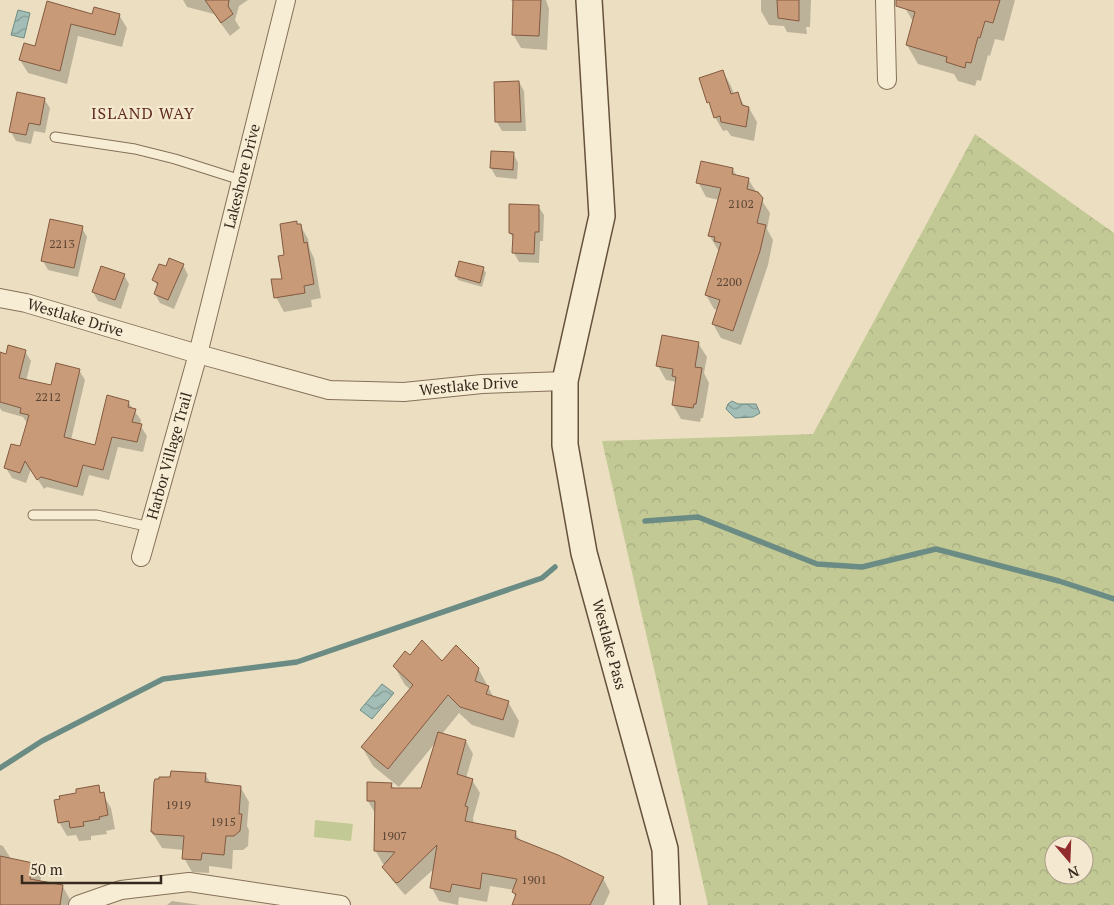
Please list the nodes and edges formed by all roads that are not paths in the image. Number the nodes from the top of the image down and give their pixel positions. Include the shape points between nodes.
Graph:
1 (286, 0) edge
2 (589, 0) edge
3 (885, 0) edge
4 (887, 80) dead end
5 (55, 137) dead end
6 (241, 180) junction
7 (0, 298) edge
8 (198, 354) junction
9 (565, 381) junction
10 (33, 515) dead end
11 (150, 527) junction
12 (141, 558) dead end
13 (78, 905) edge
14 (341, 905) edge
15 (667, 905) edge

1 - 6 street, Lakeshore Drive
2 - 9 street via 602,216
3 - 4 street
5 - 6 lane via 135,149
6 - 8 street, Lakeshore Drive
7 - 8 street, Westlake Drive
8 - 9 street, Westlake Drive via 328,390 404,392 482,384
8 - 11 street, Harbor Village Trail
9 - 15 street, Westlake Pass via 564,445 584,554 665,849
10 - 11 lane via 97,515
11 - 12 street, Harbor Village Trail
13 - 14 street via 121,890 189,882

